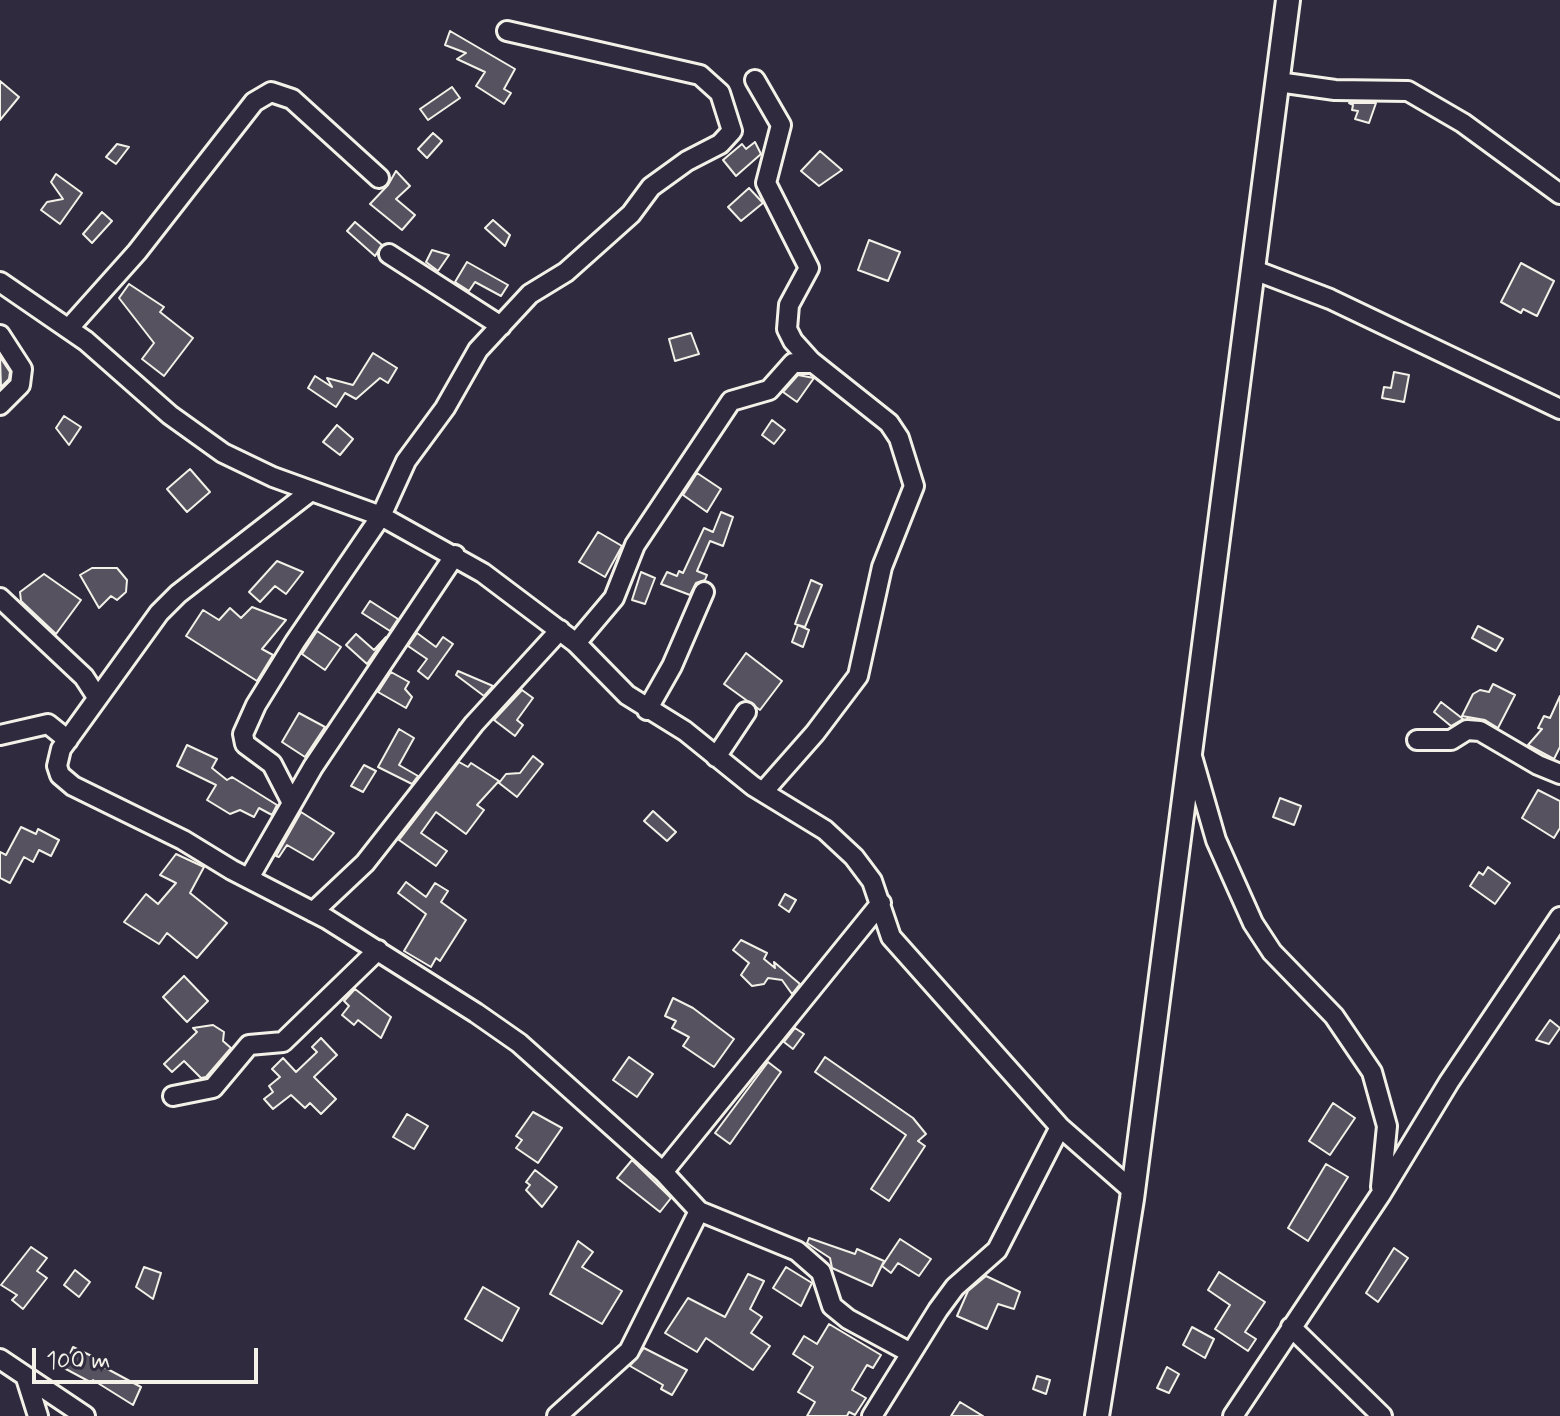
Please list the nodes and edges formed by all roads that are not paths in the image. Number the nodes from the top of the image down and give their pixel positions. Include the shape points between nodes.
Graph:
1 (1288, 0) edge
2 (507, 31) dead end
3 (755, 80) dead end
4 (1278, 82) junction
5 (379, 178) dead end
6 (1560, 194) edge
7 (389, 254) dead end
8 (1254, 270) junction
9 (1, 283) edge
10 (501, 326) junction
11 (69, 328) junction
12 (0, 335) edge
13 (813, 363) junction
14 (0, 405) edge
15 (1560, 409) edge
16 (311, 491) junction
17 (381, 516) junction
18 (455, 555) junction
19 (704, 592) dead end
20 (0, 598) edge
21 (560, 630) junction
22 (576, 643) junction
23 (97, 697) junction
24 (647, 710) junction
25 (746, 712) dead end
26 (0, 735) edge
27 (68, 740) junction
28 (1417, 740) dead end
29 (1190, 751) junction
30 (716, 757) junction
31 (1560, 774) edge
32 (763, 792) junction
33 (292, 803) junction
34 (249, 878) junction
35 (881, 903) junction
36 (313, 912) junction
37 (1560, 917) edge
38 (378, 950) junction
39 (173, 1096) dead end
40 (1060, 1127) junction
41 (663, 1172) junction
42 (1133, 1191) junction
43 (1381, 1194) junction
44 (699, 1211) junction
45 (1291, 1327) junction
46 (909, 1352) junction
47 (0, 1359) edge
48 (26, 1378) junction
49 (38, 1416) edge
50 (85, 1416) edge
51 (557, 1416) edge
52 (872, 1416) edge
53 (1097, 1416) edge
54 (1233, 1416) edge
55 (1382, 1416) edge

1 - 4 street
2 - 10 street via 700,75 720,93 732,128 720,144 651,187 631,214 566,272 530,294
3 - 13 street via 781,123 767,187 809,268 789,305 787,329
4 - 6 street via 1335,90 1408,91 1463,123
4 - 8 street
5 - 11 street via 292,99 271,92 254,102 137,252
7 - 10 street
8 - 15 street via 1330,299
8 - 29 street
9 - 11 street
10 - 17 street via 483,342 406,461
11 - 16 street via 210,445
12 - 14 street via 22,369 20,385
13 - 22 street via 793,363 769,390 731,401 635,545 614,598
13 - 32 street via 889,423 914,486 882,567 858,676
16 - 17 street
16 - 23 street via 178,594
17 - 18 street
17 - 33 street via 295,642 242,737 272,764
18 - 21 street
18 - 33 street
19 - 24 street
20 - 23 street via 84,677
21 - 22 street
21 - 36 street via 474,724 365,863
22 - 24 street via 612,683
23 - 27 street
24 - 30 street via 685,731
25 - 30 street
26 - 27 street via 48,724
27 - 34 street via 57,766 64,780
28 - 31 street via 1451,740 1467,730 1480,731
29 - 42 street
29 - 43 street via 1216,840 1253,923 1272,952 1334,1016 1372,1072 1387,1126
30 - 32 street
32 - 35 street via 825,830 854,857
33 - 34 street
34 - 36 street
35 - 40 street via 891,937
35 - 41 street
36 - 38 street
37 - 43 street
38 - 39 street via 283,1042 249,1045 213,1088
38 - 41 street via 519,1043
40 - 42 street
40 - 46 street via 997,1250 955,1287
41 - 44 street
42 - 53 street
43 - 45 street
44 - 46 street via 797,1251 821,1272 832,1306
44 - 51 street via 629,1351
45 - 54 street
45 - 55 street
46 - 52 street
47 - 48 street
48 - 49 street
48 - 50 street

